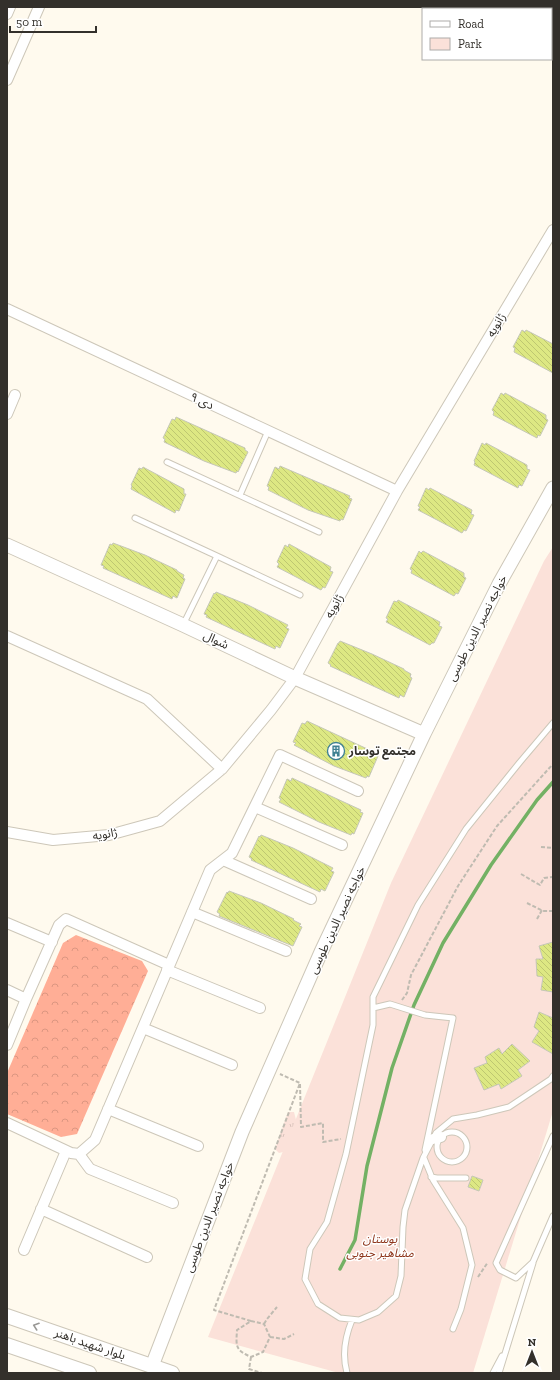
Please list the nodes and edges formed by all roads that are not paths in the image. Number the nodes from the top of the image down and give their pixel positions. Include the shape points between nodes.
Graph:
1 (10, 7) edge
2 (39, 7) edge
3 (7, 14) edge
4 (7, 80) edge
5 (553, 230) edge
6 (7, 310) edge
7 (15, 395) dead end
8 (7, 414) edge
9 (268, 431) junction
10 (168, 462) dead end
11 (553, 488) edge
12 (397, 491) junction
13 (240, 495) junction
14 (135, 518) dead end
15 (319, 532) dead end
16 (7, 546) edge
17 (217, 556) junction
18 (300, 595) dead end
19 (183, 625) junction
20 (7, 636) edge
21 (295, 678) junction
22 (553, 723) edge
23 (424, 734) junction
24 (222, 769) junction
25 (358, 791) dead end
26 (255, 807) junction
27 (7, 832) edge
28 (342, 845) dead end
29 (223, 860) junction
30 (311, 899) dead end
31 (192, 912) junction
32 (7, 923) edge
33 (52, 942) junction
34 (286, 951) dead end
35 (168, 968) junction
36 (7, 990) edge
37 (26, 999) junction
38 (260, 1008) dead end
39 (373, 1008) junction
40 (143, 1028) junction
41 (7, 1045) edge
42 (232, 1065) dead end
43 (553, 1076) edge
44 (108, 1109) junction
45 (7, 1123) edge
46 (553, 1136) edge
47 (437, 1138) junction
48 (198, 1146) dead end
49 (66, 1150) junction
50 (79, 1154) junction
51 (424, 1158) junction
52 (431, 1177) junction
53 (466, 1178) dead end
54 (173, 1203) dead end
55 (41, 1209) junction
56 (553, 1216) edge
57 (24, 1250) dead end
58 (147, 1257) dead end
59 (533, 1262) junction
60 (7, 1316) edge
61 (352, 1320) junction
62 (453, 1329) dead end
63 (7, 1345) edge
64 (506, 1349) junction
65 (152, 1366) junction
66 (89, 1373) edge
67 (172, 1373) edge
68 (347, 1373) edge
69 (493, 1373) edge
70 (499, 1373) edge

1 - 3 street
2 - 4 street
5 - 12 street, ژانویه
6 - 9 street, ۹ دی
7 - 8 street
9 - 12 street, ۹ دی
9 - 13 lane
10 - 13 lane
11 - 23 street, خواجه نصیر الدین طوسی via 499,584
12 - 21 street, ژانویه
13 - 15 lane
14 - 17 lane
16 - 19 street, شوال
17 - 18 lane
17 - 19 lane
19 - 21 street, شوال
20 - 24 street via 147,699
21 - 23 street, شوال
21 - 24 street, ژانویه
22 - 39 lane via 466,829 426,892 373,996
23 - 65 street, خواجه نصیر الدین طوسی via 321,952 242,1132
24 - 27 street, ژانویه via 160,821 109,835 53,840
25 - 26 street via 280,755
26 - 28 street
26 - 29 street via 232,853
29 - 30 street
29 - 31 street via 210,870
31 - 34 street
31 - 35 street
32 - 33 street
33 - 35 street via 59,925 66,919
33 - 37 street
35 - 38 street
35 - 40 street
36 - 37 street
37 - 41 street
39 - 51 lane via 390,1004 425,1015 453,1018
39 - 61 lane via 373,1025 350,1137 327,1222 310,1250 305,1279 318,1304 340,1318
40 - 42 street
40 - 44 street
43 - 47 lane via 509,1107 453,1119 436,1133
44 - 48 street
44 - 50 street via 95,1140
45 - 49 street
46 - 59 lane via 496,1263 500,1270 516,1278
47 - 47 lane via 451,1133 460,1136 466,1144 465,1154 462,1158 448,1162 440,1157
47 - 51 lane
49 - 50 street
49 - 55 street
50 - 54 street via 90,1169
51 - 52 lane
51 - 61 lane via 405,1210 401,1276 396,1296 378,1312 359,1320
52 - 53 lane
52 - 62 lane via 464,1228 472,1264 461,1309
55 - 57 street
55 - 58 street
56 - 59 lane
59 - 64 lane
65 -> 60 main road, بلوار شهید باهنر
61 - 68 lane via 345,1347
63 - 66 main road
64 - 69 lane
64 - 70 lane
65 - 67 main road, بلوار شهید باهنر

